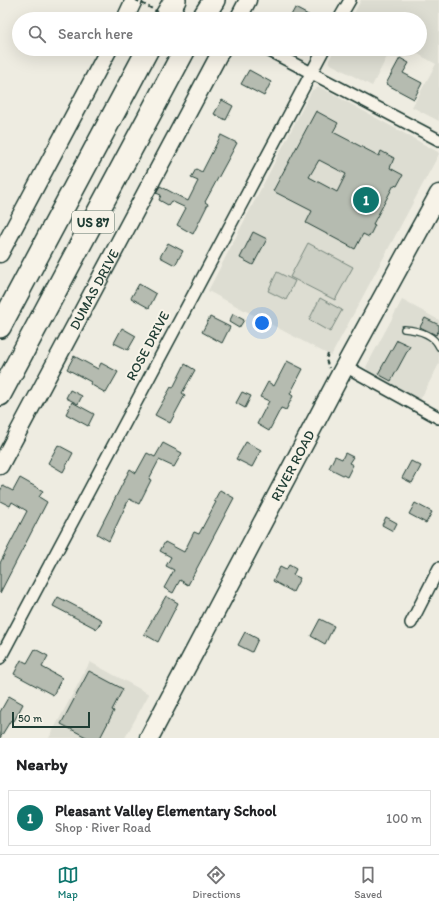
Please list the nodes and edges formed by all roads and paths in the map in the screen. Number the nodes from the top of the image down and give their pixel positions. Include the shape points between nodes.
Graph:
1 (135, 0) edge
2 (164, 0) edge
3 (175, 0) edge
4 (212, 0) edge
5 (248, 0) edge
6 (350, 0) edge
7 (129, 12) edge
8 (158, 12) edge
9 (160, 12) edge
10 (168, 12) edge
11 (206, 12) edge
12 (242, 12) edge
13 (344, 12) edge
14 (105, 56) edge
15 (144, 56) edge
16 (181, 56) edge
17 (218, 56) edge
18 (280, 56) edge
19 (320, 56) edge
20 (312, 72) junction
21 (439, 140) edge
22 (439, 194) edge
23 (0, 254) edge
24 (20, 290) junction
25 (0, 317) edge
26 (0, 327) edge
27 (404, 329) dead end
28 (439, 347) edge
29 (345, 366) junction
30 (0, 396) edge
31 (439, 418) edge
32 (0, 466) edge
33 (439, 568) edge
34 (411, 622) dead end
35 (0, 658) edge
36 (149, 738) edge

1 - 7 main road
1 - 8 path, bridge
2 - 9 highway
3 - 10 highway
4 - 11 highway
5 - 12 main road
6 - 13 street
14 - 23 main road
15 - 24 highway, US 87
16 - 30 highway, US 87
17 - 32 main road, DUMAS DRIVE
18 - 20 street
19 - 20 street, ROSE DRIVE
20 - 21 street
20 - 35 street, ROSE DRIVE
22 - 29 main road, RIVER ROAD
24 - 25 highway
24 - 26 highway, US 87
27 - 28 lane via 421,332 434,339
29 - 31 street
29 - 36 main road, RIVER ROAD
33 - 34 street

